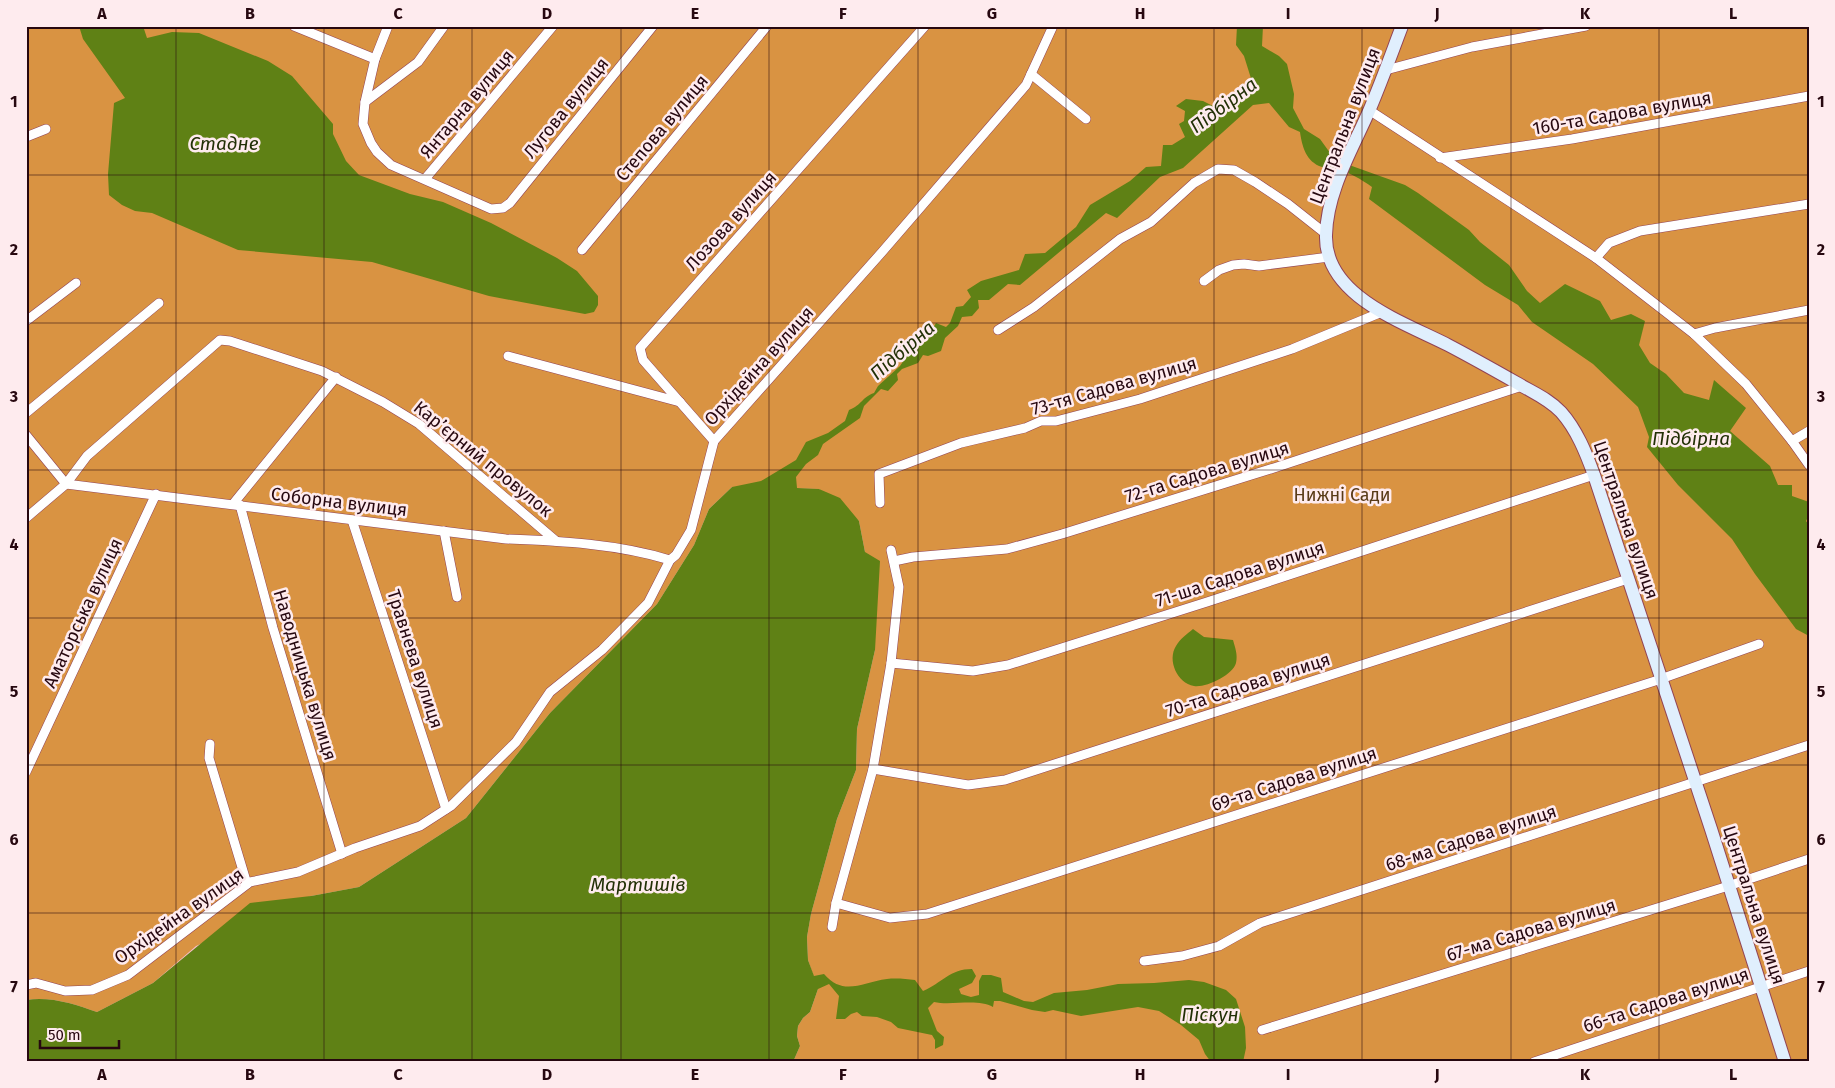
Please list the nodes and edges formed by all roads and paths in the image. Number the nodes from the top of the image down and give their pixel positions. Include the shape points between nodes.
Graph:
1 (294, 26) edge
2 (388, 26) edge
3 (444, 26) edge
4 (553, 26) edge
5 (653, 26) edge
6 (767, 26) edge
7 (925, 26) edge
8 (1053, 26) edge
9 (1402, 26) edge
10 (1586, 26) edge
11 (374, 59) junction
12 (1386, 70) junction
13 (1031, 74) junction
14 (1809, 96) edge
15 (365, 102) junction
16 (1369, 110) junction
17 (1086, 119) dead end
18 (46, 129) dead end
19 (26, 137) edge
20 (1440, 158) junction
21 (425, 179) junction
22 (1809, 204) edge
23 (1326, 234) junction
24 (582, 250) dead end
25 (1329, 257) junction
26 (1596, 258) junction
27 (1204, 281) dead end
28 (76, 282) dead end
29 (159, 303) dead end
30 (1809, 310) edge
31 (1382, 312) junction
32 (26, 321) edge
33 (998, 330) dead end
34 (1694, 334) junction
35 (508, 356) dead end
36 (336, 377) junction
37 (1522, 386) junction
38 (680, 402) junction
39 (26, 413) edge
40 (1809, 431) edge
41 (26, 435) edge
42 (714, 441) junction
43 (1792, 441) junction
44 (1809, 466) edge
45 (1594, 475) junction
46 (66, 484) junction
47 (156, 494) junction
48 (880, 503) dead end
49 (236, 505) junction
50 (26, 518) edge
51 (352, 520) junction
52 (444, 531) junction
53 (556, 541) junction
54 (891, 550) dead end
55 (670, 560) junction
56 (894, 560) junction
57 (1628, 579) junction
58 (457, 597) dead end
59 (1758, 644) dead end
60 (891, 662) junction
61 (1661, 679) junction
62 (210, 744) dead end
63 (1809, 745) edge
64 (873, 769) junction
65 (26, 772) edge
66 (1695, 782) junction
67 (446, 809) junction
68 (342, 854) junction
69 (1809, 859) edge
70 (247, 884) junction
71 (1729, 886) junction
72 (836, 903) junction
73 (832, 927) dead end
74 (1144, 962) dead end
75 (1809, 971) edge
76 (26, 985) edge
77 (1761, 986) junction
78 (1262, 1030) dead end
79 (1534, 1062) edge
80 (1785, 1062) edge

1 - 11 street
2 - 11 street
3 - 15 street via 418,62
4 - 21 street, Янтарна вулиця
5 - 21 street, Лугова вулиця via 503,208 491,209
6 - 24 street, Степова вулиця
7 - 38 street, Лозова вулиця via 640,348 643,360
8 - 13 street, Орхідейна вулиця
9 - 12 street, Центральна вулиця
10 - 12 street via 1472,47
11 - 15 street
12 - 16 street, Центральна вулиця
13 - 17 street
13 - 42 street, Орхідейна вулиця via 1026,85 882,252
14 - 20 street, 160-та Садова вулиця via 1572,139
15 - 21 street via 363,124 377,152 390,165
16 - 20 street
16 - 23 street, Центральна вулиця via 1332,196
18 - 19 street
20 - 26 street
22 - 26 street via 1640,231 1609,243
23 - 25 street, Центральна вулиця
23 - 33 street via 1255,182 1234,170 1218,169 1194,183 1151,222 1120,238 1034,307
25 - 27 street via 1259,266 1233,265
25 - 31 street, Центральна вулиця via 1345,284
26 - 34 street
28 - 32 street
29 - 39 street
30 - 34 street
31 - 37 street, Центральна вулиця
31 - 48 street, 73-тя Садова вулиця via 1292,349 1149,396 961,443 879,474
34 - 43 street via 1746,384
35 - 38 street
36 - 46 street, Карʼєрний провулок via 220,340 87,456
36 - 49 street
36 - 53 street, Карʼєрний провулок via 420,424
37 - 45 street, Центральна вулиця via 1545,398 1560,412 1574,430
37 - 56 street, 72-га Садова вулиця via 1062,534 1007,549
38 - 42 street, Лозова вулиця
40 - 43 street
41 - 46 street
42 - 55 street, Орхідейна вулиця via 691,530
43 - 44 street
45 - 57 street, Центральна вулиця
45 - 60 street, 71-ша Садова вулиця via 1008,665 973,671
46 - 47 street, Соборна вулиця
46 - 50 street
47 - 49 street, Соборна вулиця
47 - 65 street, Аматорська вулиця
49 - 51 street, Соборна вулиця
49 - 68 street, Наводницька вулиця
51 - 52 street, Соборна вулиця
51 - 67 street, Травнева вулиця
52 - 53 street, Соборна вулиця
52 - 58 street
53 - 55 street, Соборна вулиця via 646,553
54 - 56 street
55 - 67 street, Орхідейна вулиця via 648,603 602,650 550,692 516,742
56 - 60 street via 899,587
57 - 61 street, Центральна вулиця
57 - 64 street, 70-та Садова вулиця via 1005,780 968,785
59 - 61 street, 69-та Садова вулиця
60 - 64 street
61 - 66 street, Центральна вулиця
61 - 72 street, 69-та Садова вулиця via 927,914 890,918
62 - 70 street via 209,758
63 - 66 street, 68-ма Садова вулиця
64 - 72 street
66 - 71 street, Центральна вулиця
66 - 74 street, 68-ма Садова вулиця via 1260,923 1219,946
67 - 68 street, Орхідейна вулиця via 420,826
68 - 70 street, Орхідейна вулиця via 298,872
69 - 71 street, 67-ма Садова вулиця
70 - 76 street, Орхідейна вулиця via 128,975 92,990 66,992 36,983
71 - 77 street, Центральна вулиця
71 - 78 street, 67-ма Садова вулиця
72 - 73 street
75 - 77 street, 66-та Садова вулиця
77 - 79 street, 66-та Садова вулиця
77 - 80 street, Центральна вулиця

